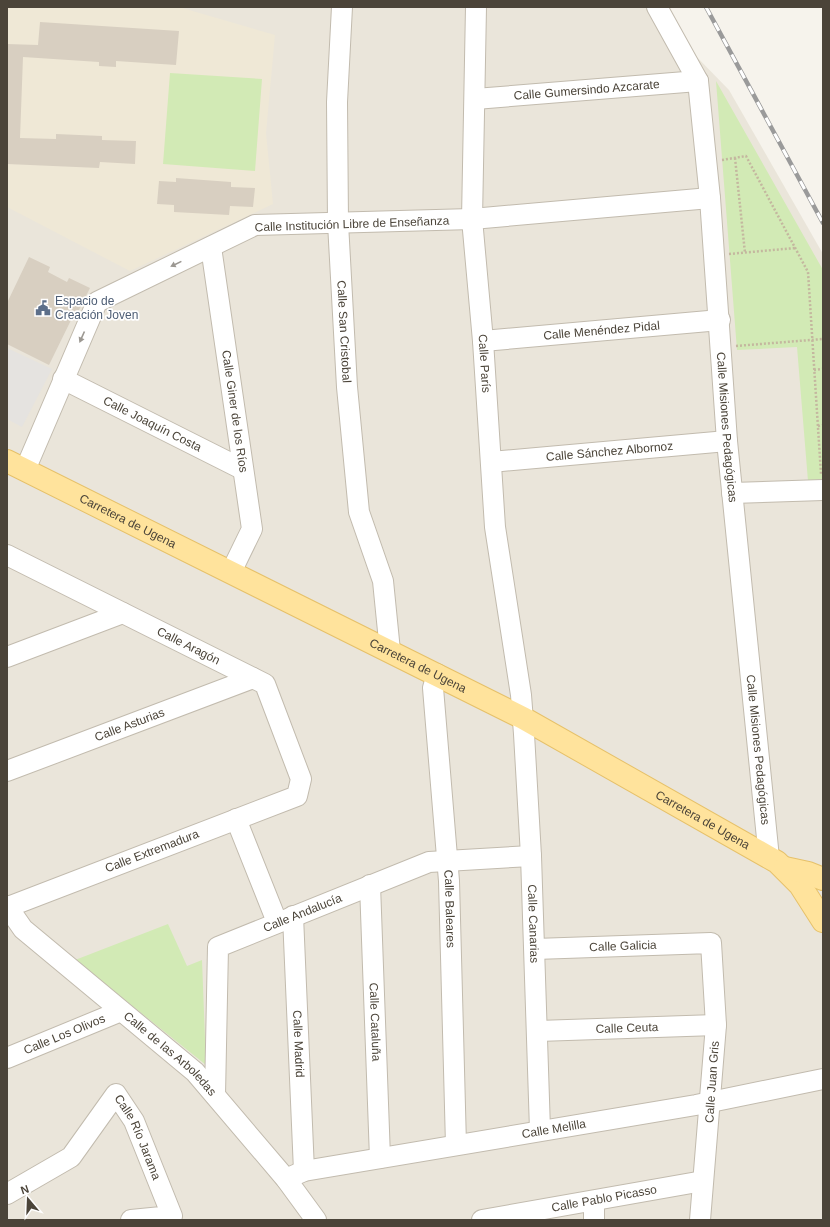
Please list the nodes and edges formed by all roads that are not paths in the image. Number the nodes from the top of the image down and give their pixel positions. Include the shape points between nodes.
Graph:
1 (342, 7) edge
2 (476, 7) edge
3 (657, 7) edge
4 (698, 81) junction
5 (475, 99) junction
6 (710, 198) junction
7 (472, 219) junction
8 (338, 223) junction
9 (211, 247) junction
10 (720, 320) junction
11 (483, 341) junction
12 (63, 379) junction
13 (728, 441) junction
14 (491, 462) junction
15 (16, 466) edge
16 (242, 469) junction
17 (823, 490) edge
18 (732, 493) junction
19 (7, 554) edge
20 (231, 572) junction
21 (123, 613) junction
22 (390, 651) junction
23 (7, 657) edge
24 (437, 674) junction
25 (253, 678) junction
26 (523, 718) junction
27 (7, 772) edge
28 (297, 796) joint
29 (236, 819) junction
30 (531, 856) junction
31 (448, 860) junction
32 (777, 863) junction
33 (823, 879) edge
34 (370, 885) junction
35 (7, 906) edge
36 (285, 919) junction
37 (823, 922) edge
38 (711, 943) joint
39 (535, 949) junction
40 (121, 1011) junction
41 (716, 1025) junction
42 (538, 1031) junction
43 (7, 1058) edge
44 (823, 1080) edge
45 (215, 1095) junction
46 (710, 1102) junction
47 (540, 1130) junction
48 (456, 1145) junction
49 (380, 1158) junction
50 (295, 1175) junction
51 (703, 1181) junction
52 (7, 1194) edge
53 (594, 1211) edge
54 (131, 1220) edge
55 (316, 1220) edge
56 (482, 1220) edge
57 (700, 1220) edge

1 - 8 street, Calle San Cristobal via 337,102
2 - 5 street, Calle París
3 - 4 street, Calle Misiones Pedagógicas
4 - 5 street, Calle Gumersindo Azcarate
4 - 6 street, Calle Misiones Pedagógicas
5 - 7 street, Calle París
6 - 7 street, Calle Institución Libre de Enseñanza
6 - 10 street, Calle Misiones Pedagógicas
7 - 8 street, Calle Institución Libre de Enseñanza
7 - 11 street, Calle París
8 - 9 street, Calle Institución Libre de Enseñanza via 255,225
8 - 22 street, Calle San Cristobal via 346,387 359,512 383,581
9 -> 12 street, Calle Institución Libre de Enseñanza via 97,302
9 - 16 street, Calle Giner de los Ríos
10 - 11 street, Calle Menéndez Pidal
10 - 13 street, Calle Misiones Pedagógicas
11 - 14 street, Calle París
12 - 15 street, Calle Institución Libre de Enseñanza
12 - 16 street, Calle Joaquín Costa
13 - 14 street, Calle Sánchez Albornoz
13 - 18 street, Calle Misiones Pedagógicas
14 - 26 street, Calle París via 495,527
15 - 20 main road, Carretera de Ugena
16 - 20 street, Calle Giner de los Ríos via 252,529
17 - 18 street
18 - 32 street, Calle Misiones Pedagógicas
19 - 21 street, Calle Aragón
20 - 22 main road, Carretera de Ugena
21 - 23 street
21 - 25 street, Calle Aragón
22 - 24 main road, Carretera de Ugena
24 - 26 main road, Carretera de Ugena
24 - 31 street, Calle Baleares via 433,688
25 - 27 street, Calle Asturias
25 - 28 street, Calle Aragón via 265,684 301,779
26 - 30 street, Calle Canarias
26 - 32 main road, Carretera de Ugena
28 - 29 street, Calle Extremadura
29 - 35 street, Calle Extremadura
29 - 36 street, Calle Madrid
30 - 31 street, Calle Andalucía
30 - 39 street, Calle Canarias
31 - 34 street, Calle Andalucía via 429,862
31 - 48 street, Calle Baleares
32 - 33 main road, Carretera de Ugena
32 - 37 main road via 800,885
34 - 36 street, Calle Andalucía
34 - 49 street, Calle Cataluña
35 - 40 street, Calle de las Arboledas via 23,929
36 - 45 street, Calle Andalucía via 218,947
36 - 50 street, Calle Madrid
38 - 39 street, Calle Galicia
38 - 41 street, Calle Juan Gris
39 - 42 street, Calle Canarias
40 - 43 street, Calle Los Olivos
40 - 45 street, Calle de las Arboledas via 195,1072
41 - 42 street, Calle Ceuta
41 - 46 street, Calle Juan Gris
42 - 47 street, Calle Canarias
44 - 46 street, Calle Melilla
45 - 50 street, Calle de las Arboledas
46 - 47 street, Calle Melilla
46 - 51 street, Calle Juan Gris
47 - 48 street, Calle Melilla
48 - 49 street, Calle Melilla
49 - 50 street, Calle Melilla
50 - 55 street, Calle de las Arboledas
51 - 53 street, Calle Pablo Picasso
51 - 57 street, Calle Juan Gris
52 - 54 street, Calle Río Jarama via 71,1157 116,1094 134,1121 172,1216
53 - 56 street, Calle Pablo Picasso

